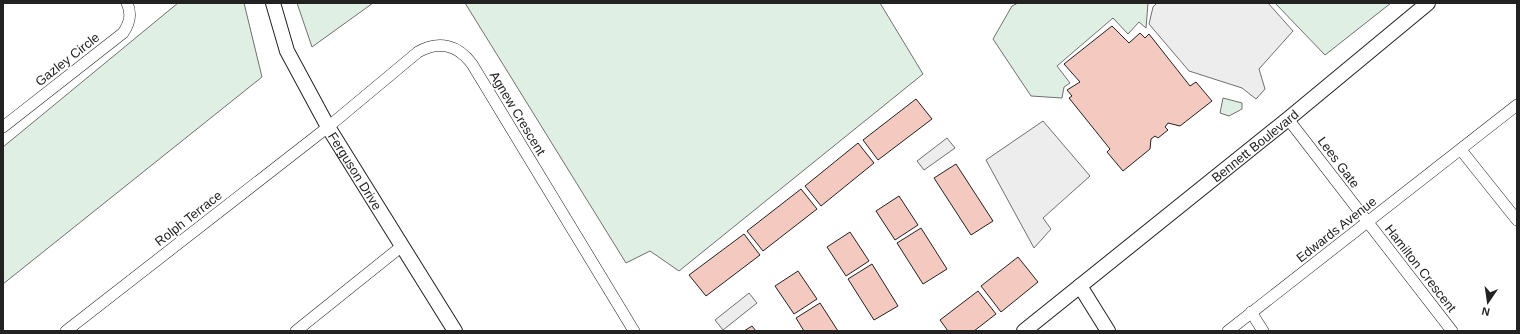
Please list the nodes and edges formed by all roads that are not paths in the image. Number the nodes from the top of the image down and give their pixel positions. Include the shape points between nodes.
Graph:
1 (127, 3) edge
2 (273, 3) edge
3 (1428, 3) edge
4 (1517, 105) edge
5 (1288, 119) junction
6 (3, 127) edge
7 (328, 127) junction
8 (1461, 150) junction
9 (1517, 220) edge
10 (1368, 223) junction
11 (402, 246) junction
12 (1080, 286) junction
13 (1251, 312) junction
14 (66, 331) edge
15 (296, 331) edge
16 (455, 331) edge
17 (634, 331) edge
18 (1024, 331) edge
19 (1108, 331) edge
20 (1228, 331) edge
21 (1263, 331) edge
22 (1452, 331) edge

1 - 6 street, Gazley Circle via 129,24 123,33
2 - 7 street, Ferguson Drive via 287,51
3 - 5 street, Bennett Boulevard
4 - 8 street, Edwards Avenue
5 - 10 street, Lees Gate
5 - 12 street, Bennett Boulevard
7 - 11 street, Ferguson Drive
7 - 14 street, Rolph Terrace
7 - 17 street, Agnew Crescent via 428,46 440,45 464,53
8 - 9 street
8 - 10 street, Edwards Avenue
10 - 13 street, Edwards Avenue
10 - 22 street, Hamilton Crescent
11 - 15 street
11 - 16 street, Ferguson Drive
12 - 18 street
12 - 19 street
13 - 20 street, Edwards Avenue
13 - 21 street

